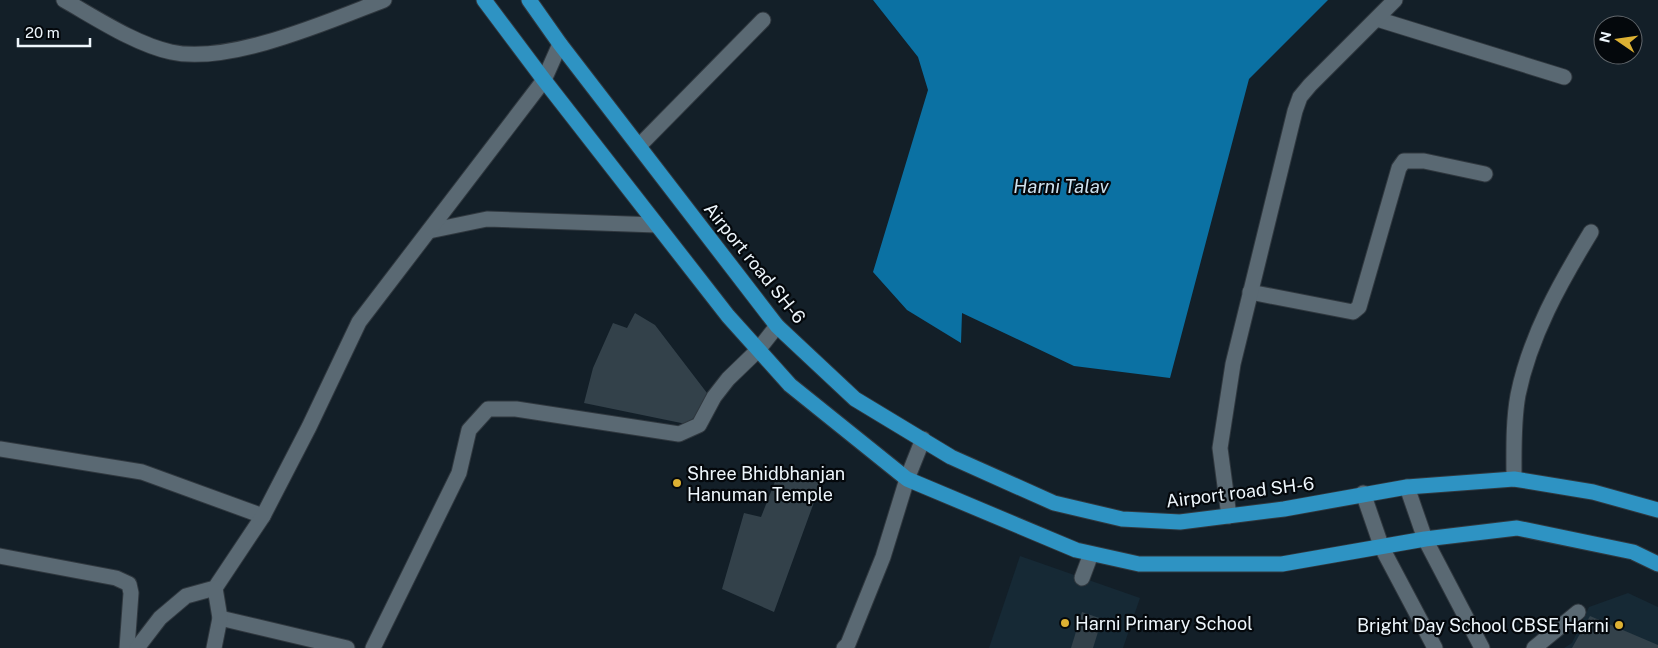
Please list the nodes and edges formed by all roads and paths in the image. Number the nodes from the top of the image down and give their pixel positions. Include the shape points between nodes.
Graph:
1 (64, 0) edge
2 (384, 0) edge
3 (484, 0) edge
4 (529, 0) edge
5 (1395, 0) edge
6 (1377, 19) junction
7 (763, 20) dead end
8 (560, 44) junction
9 (1564, 77) dead end
10 (544, 80) junction
11 (639, 146) junction
12 (1485, 174) dead end
13 (657, 225) junction
14 (429, 231) junction
15 (1591, 232) dead end
16 (1250, 292) junction
17 (777, 326) junction
18 (758, 350) junction
19 (923, 440) junction
20 (0, 449) edge
21 (907, 479) junction
22 (1514, 479) junction
23 (1407, 487) junction
24 (1363, 493) junction
25 (1658, 510) edge
26 (263, 516) junction
27 (1229, 516) junction
28 (1425, 539) junction
29 (1382, 548) junction
30 (1091, 554) junction
31 (0, 556) edge
32 (1658, 564) edge
33 (1082, 578) dead end
34 (215, 588) junction
35 (1578, 612) dead end
36 (220, 618) junction
37 (846, 647) edge
38 (127, 648) edge
39 (138, 648) edge
40 (214, 648) edge
41 (348, 648) edge
42 (372, 648) edge
43 (1435, 648) edge
44 (1482, 648) edge
45 (1534, 648) edge

1 - 2 street via 119,32 170,52 205,55 306,30
3 - 10 main road
4 - 8 main road, Airport road SH-6
5 - 6 street
6 - 9 street
6 - 16 street via 1300,98 1289,130
7 - 11 street
8 - 10 street
8 - 11 main road, Airport road SH-6
10 - 13 main road
10 - 14 street
11 - 17 main road, Airport road SH-6
12 - 16 street via 1404,160 1359,308 1353,312
13 - 14 street via 487,219
13 - 18 main road
14 - 26 street via 359,322
15 - 22 street via 1564,276 1534,338 1518,396
16 - 27 street via 1233,364 1220,448
17 - 18 street
17 - 19 main road, Airport road SH-6 via 855,399
18 - 21 main road via 790,385
18 - 42 street via 718,391 699,425 678,434 516,409 488,409 469,430 460,473
19 - 21 street
19 - 27 main road, Airport road SH-6 via 951,457 1054,503 1122,519 1180,522
20 - 26 street via 142,472
21 - 30 main road
21 - 37 street via 883,557
22 - 23 main road, Airport road SH-6
22 - 25 main road, Airport road SH-6 via 1593,492
23 - 24 main road, Airport road SH-6
23 - 28 street
24 - 27 main road, Airport road SH-6
24 - 29 street
26 - 34 street
28 - 29 main road
28 - 32 main road via 1516,528 1633,552
28 - 44 street
29 - 30 main road via 1282,564 1139,564
29 - 43 street
30 - 33 street
31 - 38 street via 116,578 129,584
34 - 36 street
34 - 39 street via 186,596 160,618
35 - 45 street
36 - 40 street
36 - 41 street

